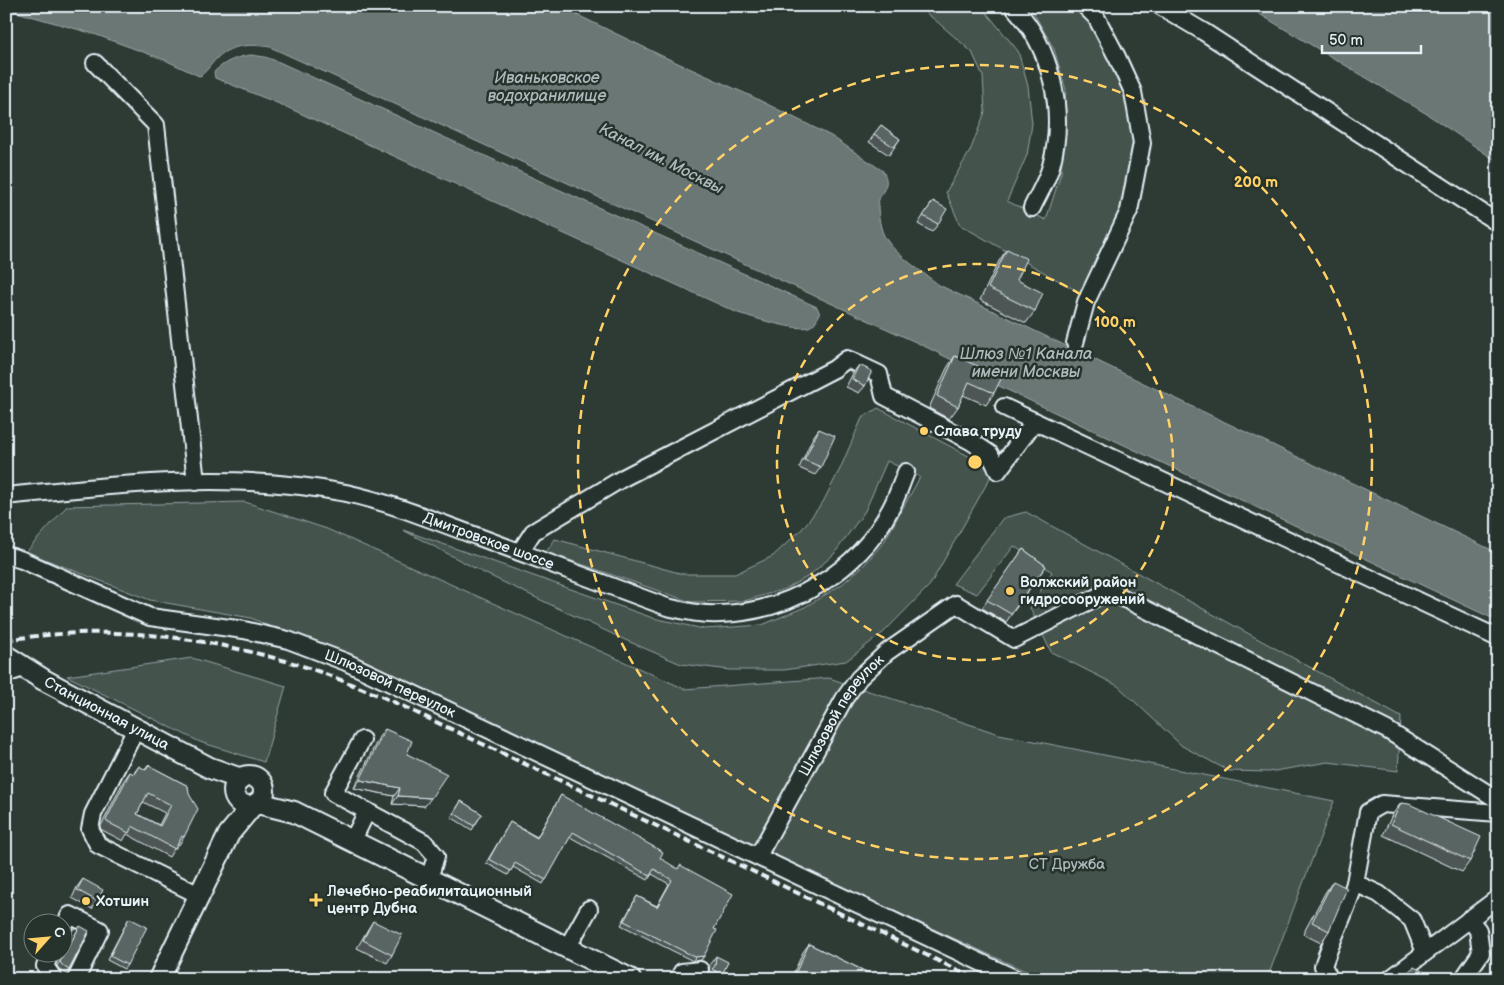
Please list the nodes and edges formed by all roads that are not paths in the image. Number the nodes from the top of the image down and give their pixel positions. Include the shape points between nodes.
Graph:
1 (1013, 6) edge
2 (1085, 6) edge
3 (1160, 6) edge
4 (95, 63) dead end
5 (1032, 208) dead end
6 (1498, 223) edge
7 (1075, 343) dead end
8 (1004, 407) dead end
9 (1035, 422) junction
10 (906, 472) dead end
11 (196, 482) junction
12 (6, 496) edge
13 (520, 552) junction
14 (6, 555) edge
15 (1498, 638) edge
16 (6, 656) edge
17 (15, 671) edge
18 (136, 729) junction
19 (362, 740) dead end
20 (247, 795) junction
21 (1498, 800) edge
22 (367, 811) junction
23 (1498, 813) edge
24 (353, 840) junction
25 (758, 856) junction
26 (429, 879) junction
27 (1356, 884) junction
28 (199, 895) junction
29 (1498, 898) edge
30 (590, 908) dead end
31 (72, 916) edge
32 (1469, 919) junction
33 (568, 948) junction
34 (1425, 952) junction
35 (47, 962) edge
36 (700, 970) dead end
37 (54, 979) edge
38 (76, 979) edge
39 (159, 979) edge
40 (630, 979) edge
41 (678, 979) edge
42 (1016, 979) edge
43 (1330, 979) edge
44 (1390, 979) edge
45 (1463, 979) edge

1 - 5 street via 1023,16 1047,62 1057,116 1050,168
2 - 7 street via 1096,17 1133,92 1142,143 1129,211 1086,302
3 - 6 street
4 - 11 street via 156,126
8 - 9 street
9 - 13 street via 998,471 990,454 884,396 879,374 847,359 834,369 615,483 533,532
9 - 15 street
10 - 13 street, Дмитровское шоссе via 891,508 878,528 858,554 839,571 798,596 745,611 695,613 667,607
11 - 12 street, Дмитровское шоссе via 122,484
11 - 13 street, Дмитровское шоссе via 256,482 346,493 395,506
14 - 25 street, Шлюзовой переулок via 150,617 244,630 288,640 346,662
16 - 17 main road, Станционная улица
17 - 18 main road, Станционная улица
18 - 20 main road, Станционная улица via 210,768
18 - 28 street via 92,814 90,830 98,845
19 - 22 street via 333,793
20 - 24 main road, Станционная улица via 294,812
20 - 28 main road
21 - 25 street, Шлюзовой переулок via 1387,730 1109,591 1014,639 956,604 887,652 859,678 844,699
22 - 24 street
22 - 26 street via 424,842 436,856
23 - 27 street via 1382,804 1368,812
24 - 26 main road, Станционная улица
25 - 42 street, Шлюзовой переулок
26 - 33 main road, Станционная улица
27 - 34 street via 1379,894 1412,920
27 - 43 street via 1323,966
28 - 39 main road
29 - 32 street
30 - 33 street
31 - 38 street via 100,930
32 - 34 street
32 - 45 street via 1478,930 1481,953
33 - 40 main road, Станционная улица
34 - 44 street via 1414,969
35 - 37 street via 45,966
36 - 41 street via 682,972

